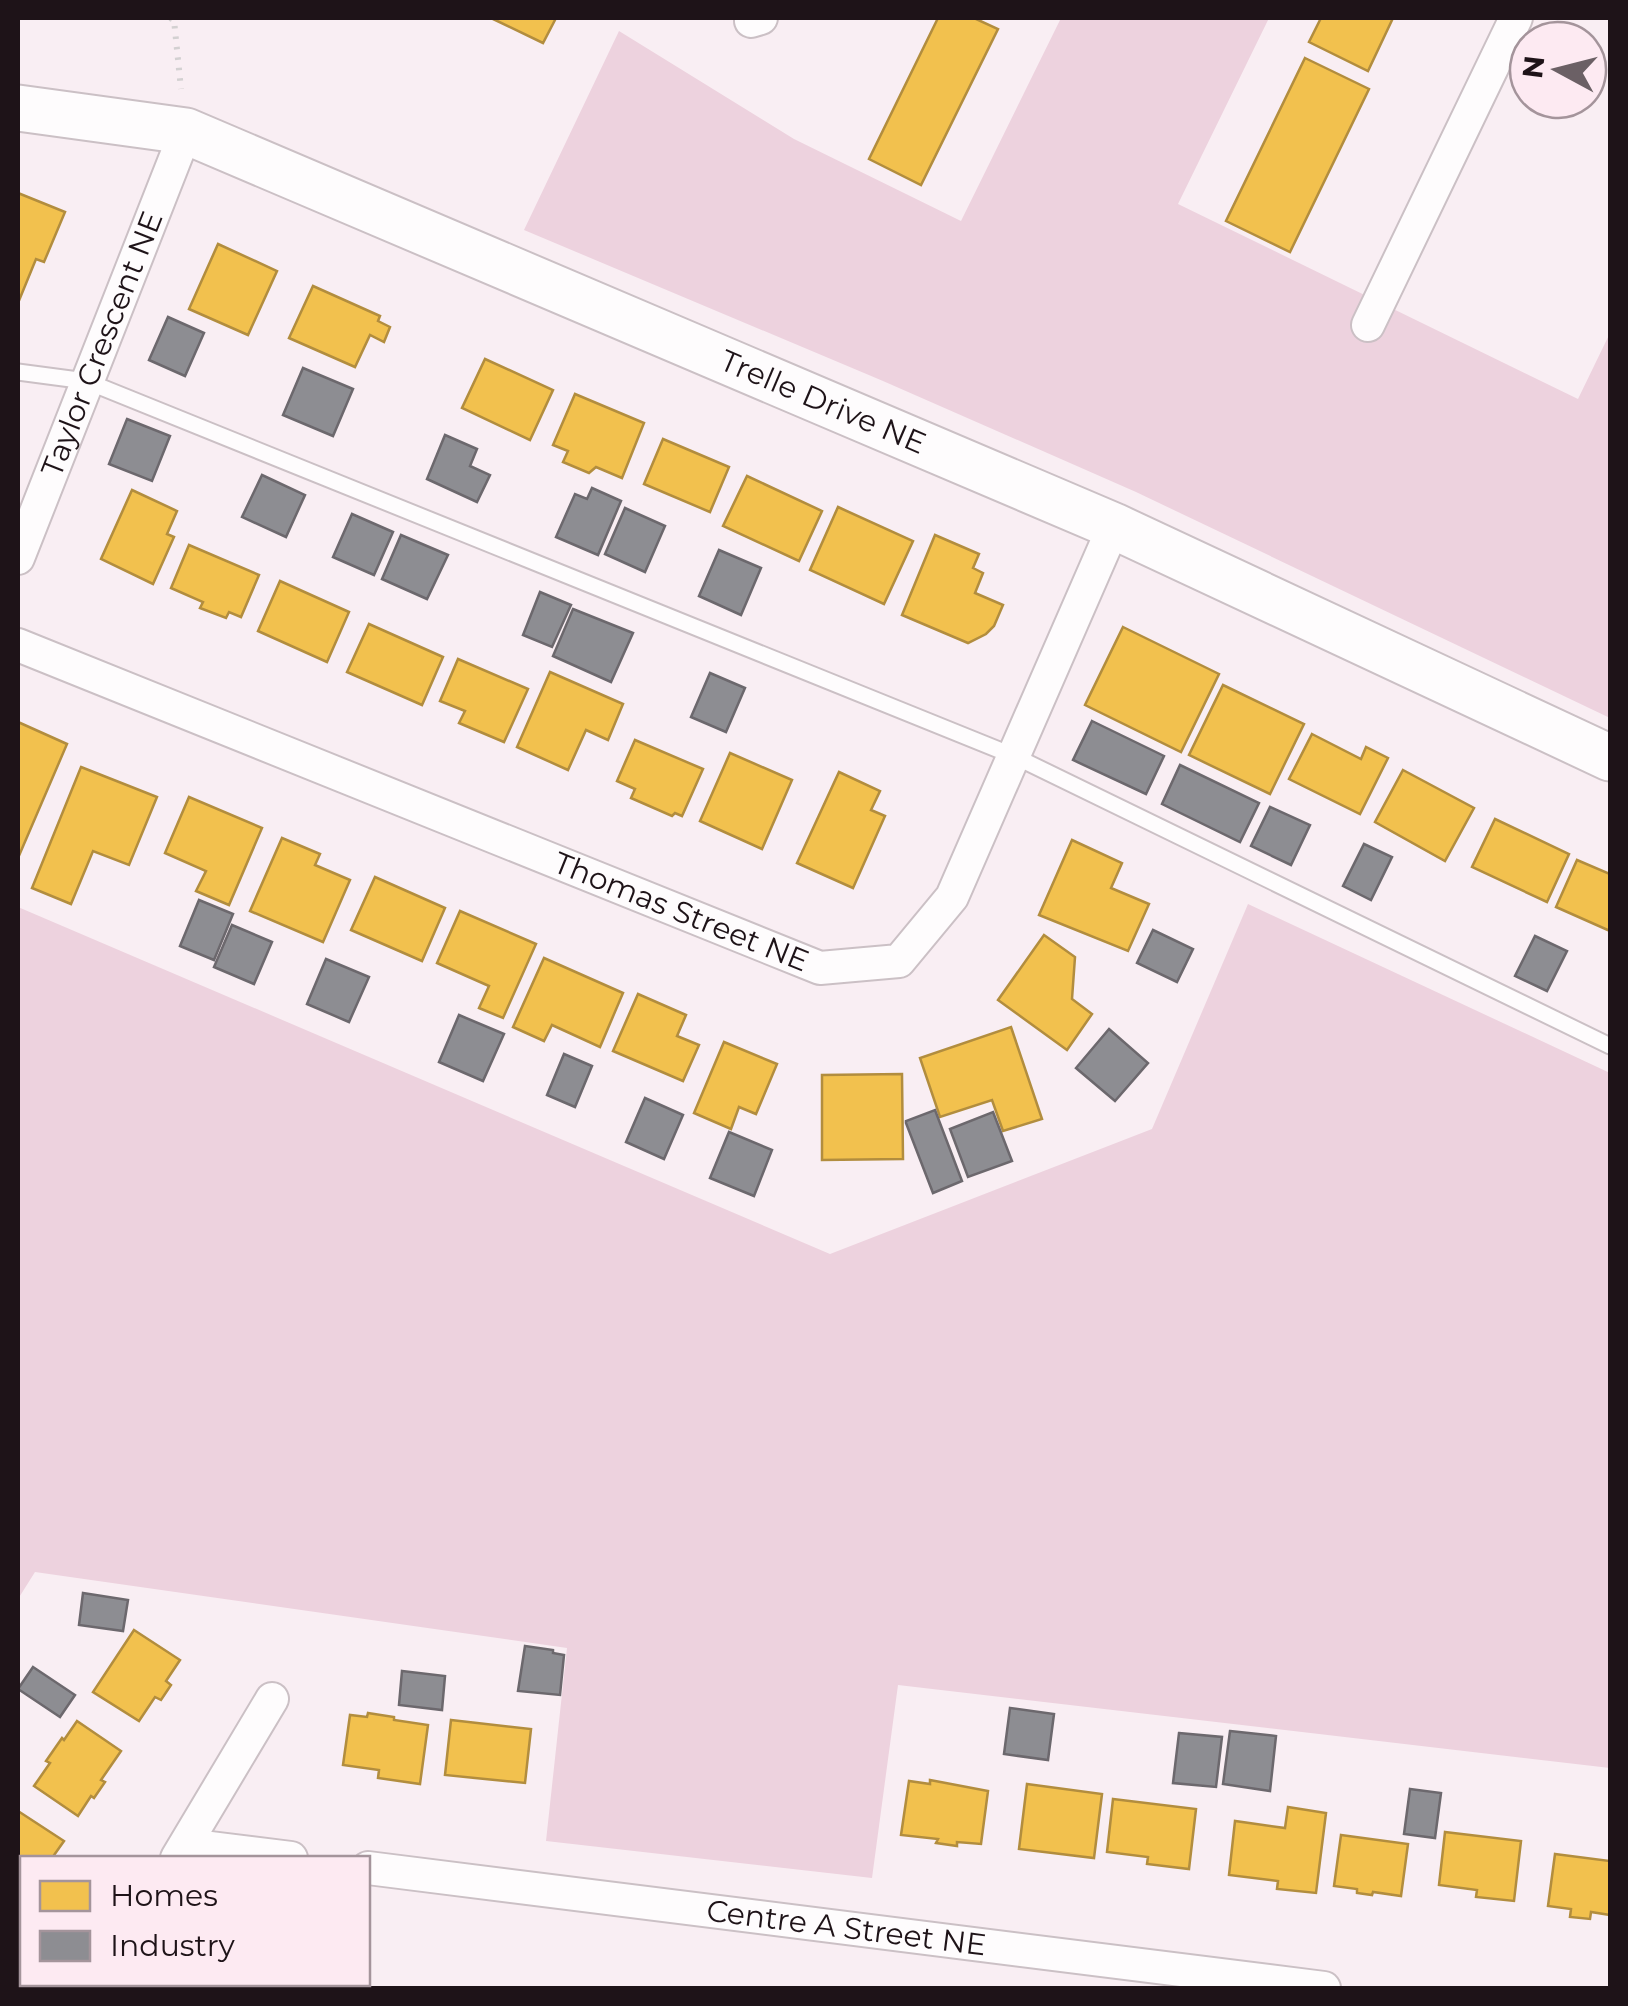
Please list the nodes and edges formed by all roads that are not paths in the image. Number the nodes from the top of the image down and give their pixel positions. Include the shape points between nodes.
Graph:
1 (1516, 18) edge
2 (18, 108) edge
3 (186, 132) junction
4 (1368, 325) dead end
5 (18, 372) edge
6 (86, 381) junction
7 (1114, 526) junction
8 (18, 558) edge
9 (18, 645) edge
10 (1014, 756) junction
11 (1610, 758) edge
12 (1610, 1046) edge
13 (272, 1700) dead end
14 (181, 1852) edge
15 (254, 1856) edge
16 (370, 1868) edge
17 (1324, 1988) edge

1 - 4 street
2 - 3 street, Trelle Drive NE
3 - 6 street, Taylor Crescent NE
3 - 7 street, Trelle Drive NE
5 - 6 lane
6 - 8 street, Taylor Crescent NE
6 - 10 lane
7 - 10 street, Thomas Street NE
7 - 11 street, Trelle Drive NE
9 - 10 street, Thomas Street NE via 820,968 899,961 952,898
10 - 12 lane
13 - 14 street
14 - 15 street
16 - 17 street, Centre A Street NE

